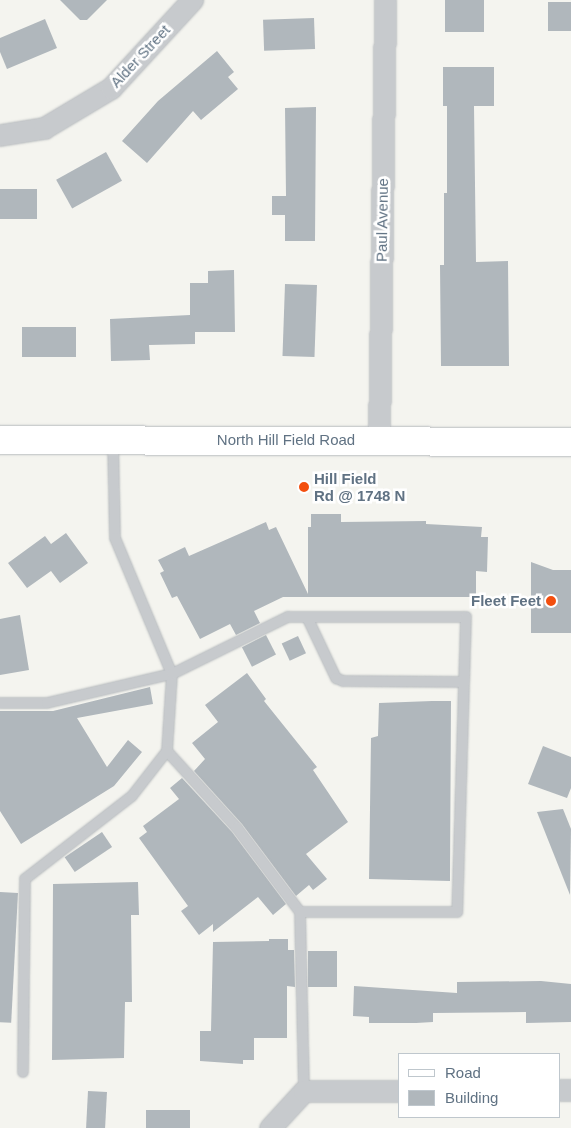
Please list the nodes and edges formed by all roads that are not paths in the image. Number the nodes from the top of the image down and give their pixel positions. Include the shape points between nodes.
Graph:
1 (192, 0) edge
2 (385, 0) edge
3 (0, 135) edge
4 (0, 440) edge
5 (113, 440) junction
6 (379, 440) junction
7 (571, 442) edge
8 (307, 617) junction
9 (172, 674) junction
10 (464, 682) junction
11 (0, 703) edge
12 (167, 751) junction
13 (300, 912) junction
14 (23, 1072) dead end
15 (304, 1091) junction
16 (398, 1091) edge
17 (270, 1128) edge

1 - 3 street, Alder Street via 111,88 44,128
2 - 6 street, Paul Avenue
4 - 5 main road, North Hill Field Road
5 - 6 main road, North Hill Field Road
5 - 9 lane via 115,538
6 - 7 main road, North Hill Field Road
8 - 9 lane via 288,617
8 - 10 lane via 336,678 343,681
8 - 10 lane via 466,617
9 - 11 lane via 47,702
9 - 12 lane
10 - 13 lane via 457,912
12 - 13 lane via 237,828
12 - 14 lane via 132,796 25,879
13 - 15 lane
15 - 16 street
15 - 17 street

